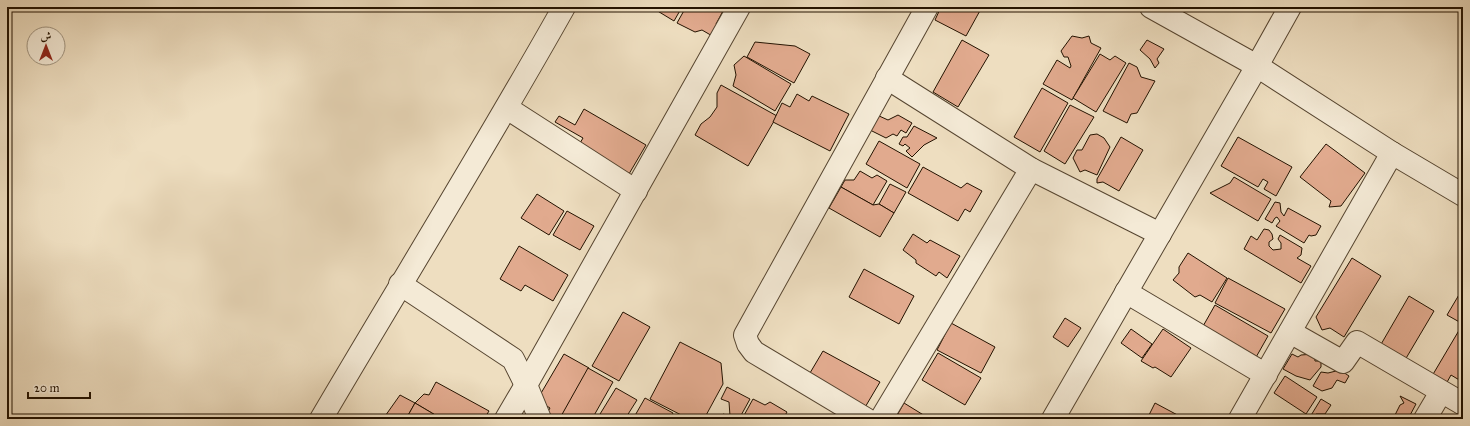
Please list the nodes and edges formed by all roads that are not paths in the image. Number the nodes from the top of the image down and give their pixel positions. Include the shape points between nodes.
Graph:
1 (564, 7) edge
2 (739, 7) edge
3 (927, 7) edge
4 (1151, 7) edge
5 (1290, 7) edge
6 (1257, 66) junction
7 (887, 78) junction
8 (507, 108) junction
9 (1392, 153) junction
10 (1031, 168) junction
11 (636, 191) junction
12 (1463, 195) edge
13 (1160, 234) junction
14 (400, 284) junction
15 (1126, 292) junction
16 (1290, 332) junction
17 (1266, 375) junction
18 (526, 385) junction
19 (1441, 392) junction
20 (1463, 404) edge
21 (321, 419) edge
22 (506, 419) edge
23 (540, 419) edge
24 (866, 419) edge
25 (881, 419) edge
26 (1053, 419) edge
27 (1240, 419) edge
28 (1425, 419) edge

1 - 8 street
2 - 11 street
3 - 7 street
4 - 6 street
5 - 6 street
6 - 9 street
6 - 13 street
7 - 10 street
7 - 24 street via 745,334 754,352
8 - 11 street
8 - 14 street
9 - 12 street
9 - 16 street
10 - 13 street
10 - 25 street
11 - 18 street
13 - 15 street
14 - 18 street via 513,359
14 - 21 street
15 - 17 street
15 - 26 street
16 - 17 street
16 - 19 street via 1343,362 1357,342
17 - 27 street
18 - 22 street
18 - 23 street
19 - 20 street
19 - 28 street

